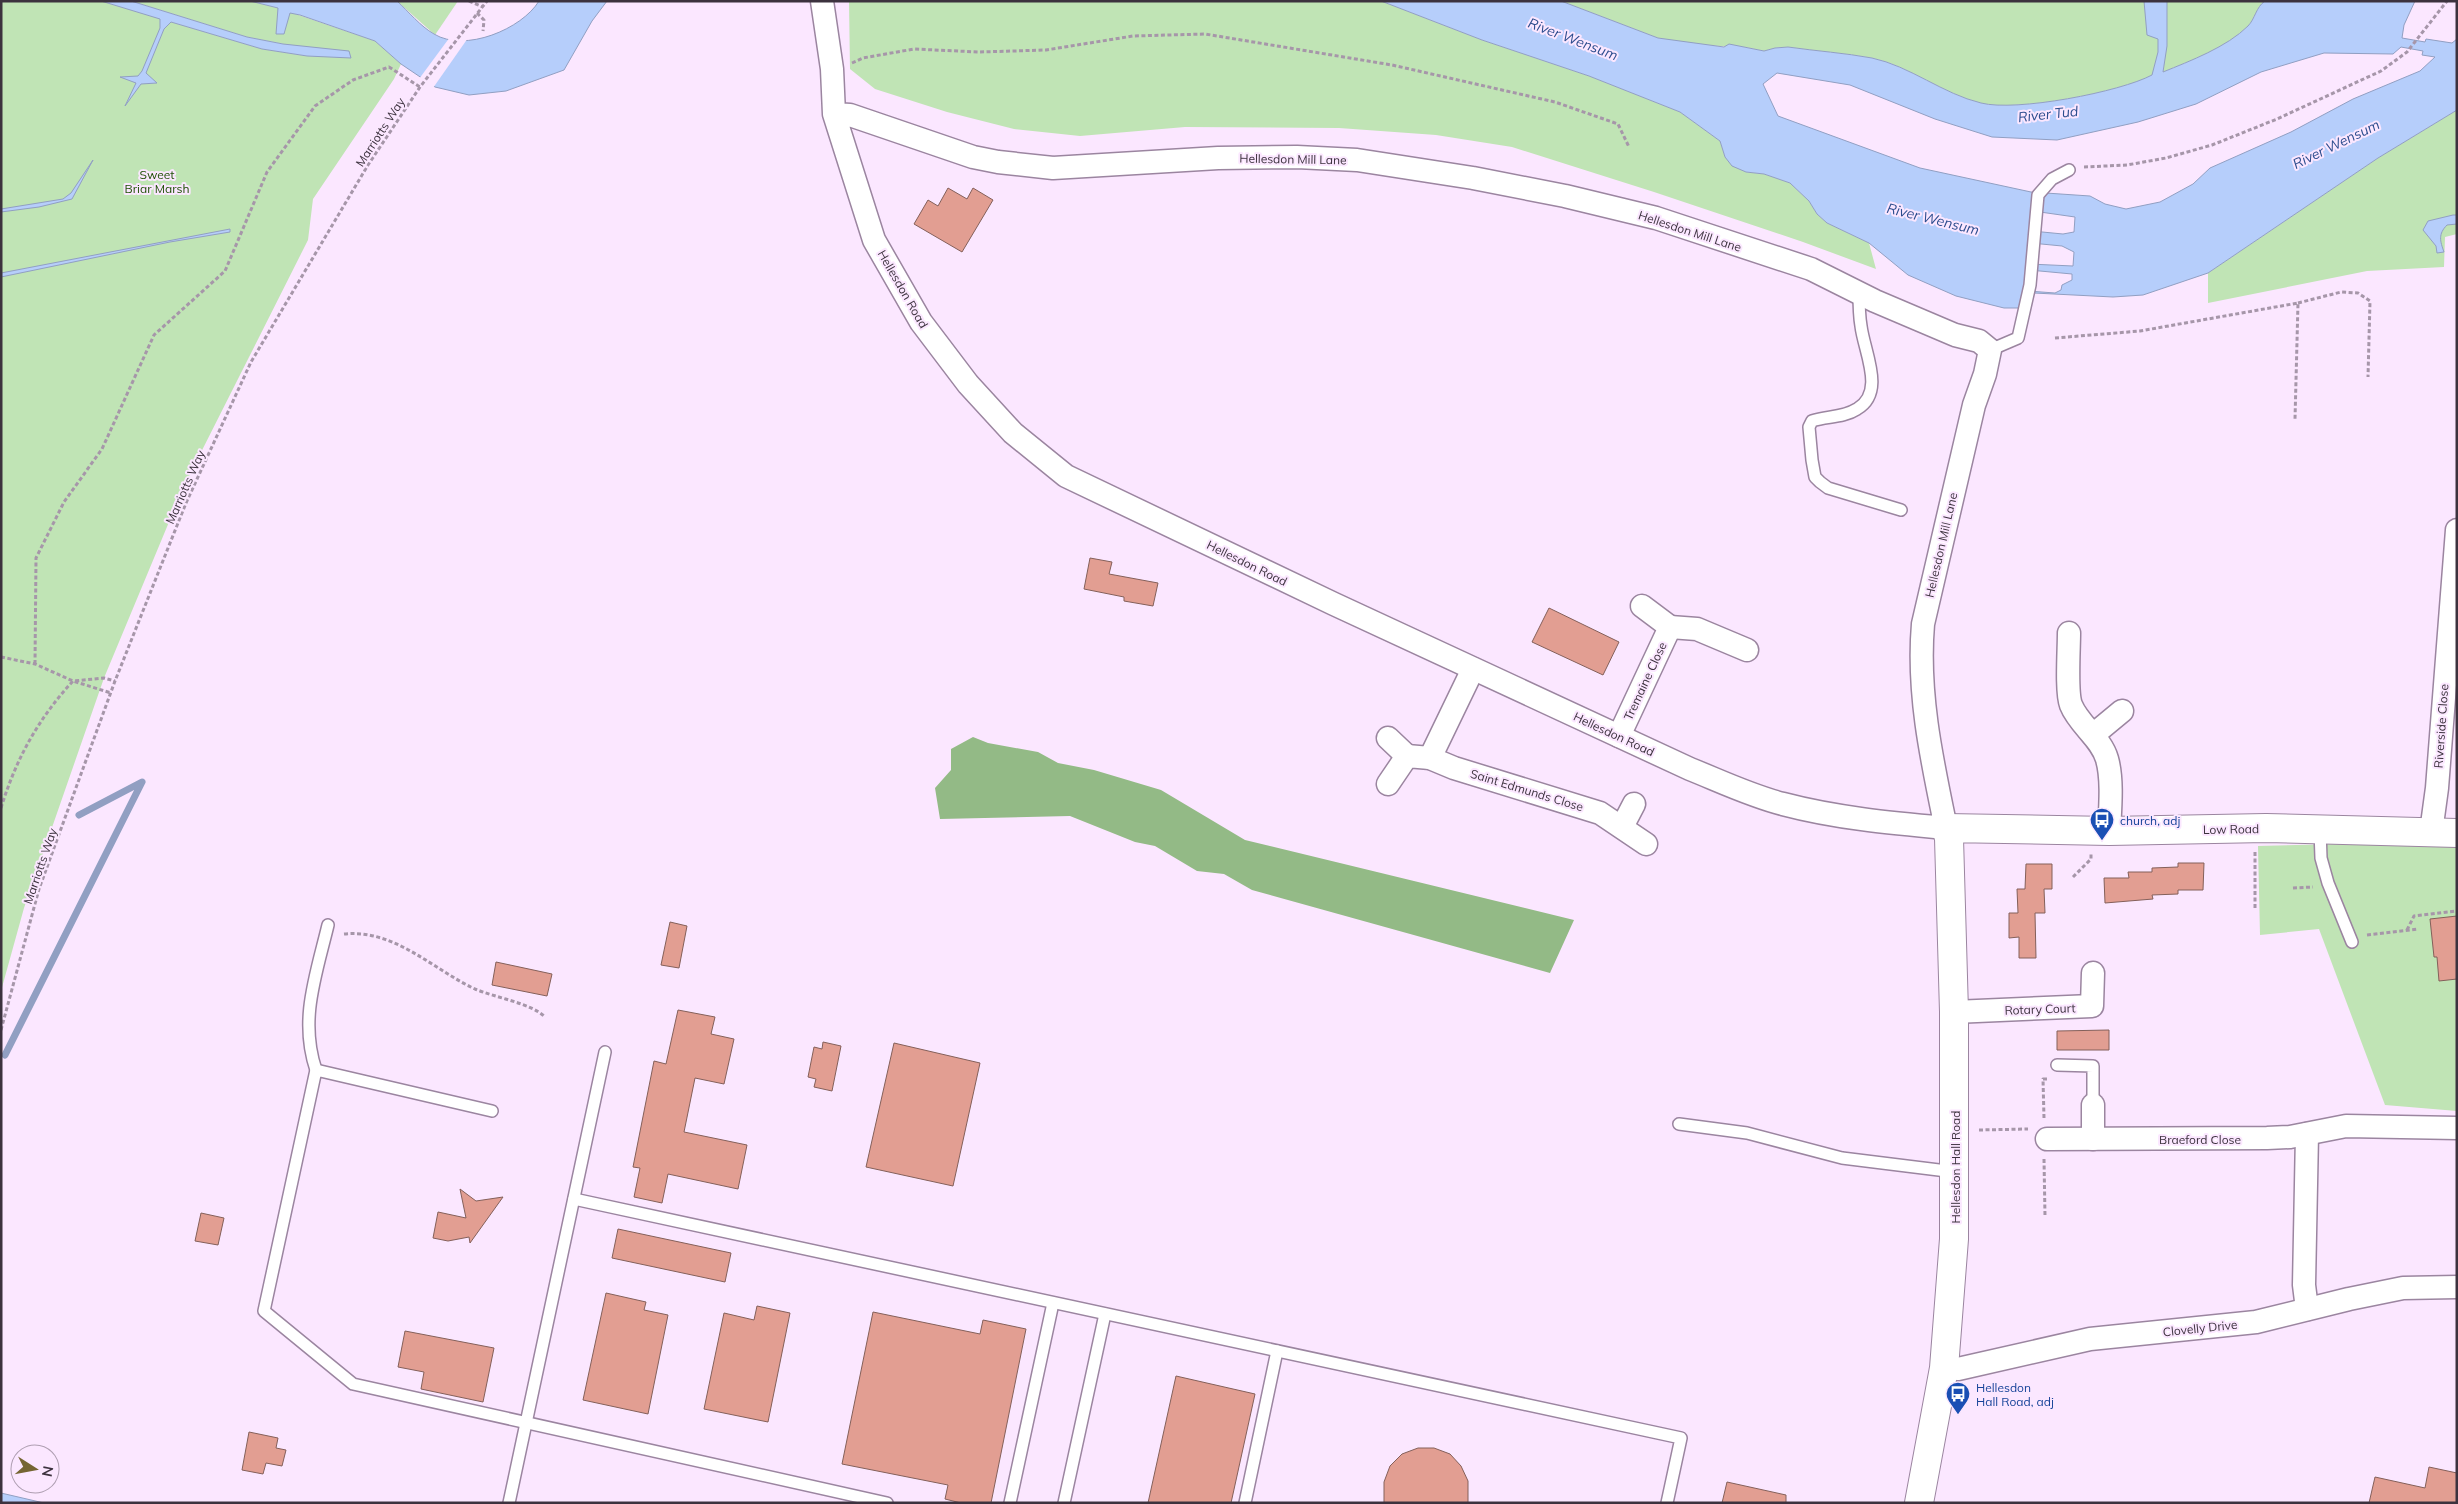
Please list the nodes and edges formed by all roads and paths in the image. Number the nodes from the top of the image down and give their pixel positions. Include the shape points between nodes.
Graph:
1 (469, 1) edge
2 (487, 1) edge
3 (822, 1) edge
4 (2447, 1) edge
5 (483, 7) junction
6 (477, 13) junction
7 (483, 31) dead end
8 (420, 87) junction
9 (832, 87) junction
10 (834, 114) junction
11 (1630, 147) dead end
12 (2069, 170) joint
13 (1859, 291) junction
14 (2298, 303) junction
15 (2056, 338) dead end
16 (1990, 350) junction
17 (2368, 377) dead end
18 (2295, 419) dead end
19 (1901, 510) dead end
20 (2457, 530) edge
21 (1642, 606) dead end
22 (1670, 626) junction
23 (2069, 633) dead end
24 (1747, 650) dead end
25 (1, 657) edge
26 (35, 664) junction
27 (1473, 669) junction
28 (73, 681) junction
29 (115, 681) junction
30 (111, 694) junction
31 (2122, 712) dead end
32 (1619, 736) junction
33 (2092, 736) junction
34 (1388, 738) dead end
35 (1407, 756) junction
36 (1430, 758) junction
37 (1388, 784) dead end
38 (1634, 804) dead end
39 (1, 808) edge
40 (1622, 827) junction
41 (1946, 828) junction
42 (2320, 830) junction
43 (2109, 831) junction
44 (2444, 833) edge
45 (1646, 844) dead end
46 (2255, 852) dead end
47 (2255, 909) dead end
48 (2457, 911) edge
49 (327, 929) joint
50 (2418, 929) dead end
51 (2407, 931) junction
52 (2351, 938) joint
53 (2093, 973) dead end
54 (1954, 1012) junction
55 (545, 1017) dead end
56 (1, 1030) edge
57 (605, 1052) dead end
58 (2057, 1065) dead end
59 (316, 1070) junction
60 (2093, 1105) joint
61 (492, 1111) dead end
62 (1679, 1124) dead end
63 (2457, 1128) edge
64 (1955, 1130) junction
65 (2040, 1134) joint
66 (2307, 1134) junction
67 (2093, 1139) junction
68 (1955, 1172) junction
69 (574, 1199) junction
70 (2457, 1287) edge
71 (1053, 1303) junction
72 (2307, 1309) junction
73 (1105, 1314) junction
74 (1277, 1351) junction
75 (1944, 1368) junction
76 (526, 1422) junction
77 (509, 1503) edge
78 (887, 1503) edge
79 (1010, 1503) edge
80 (1064, 1503) edge
81 (1245, 1503) edge
82 (1667, 1503) edge
83 (1919, 1503) edge

1 - 5 path
2 - 5 path, Marriotts Way
3 - 9 street, Hellesdon Road
4 - 12 path via 2406,52 2381,71 2277,119 2166,158
5 - 6 path, Marriotts Way
6 - 7 path via 484,20
6 - 8 path, Marriotts Way
8 - 26 path via 389,67 353,80 315,106 267,172 225,270 154,335 102,449 64,502 36,558
8 - 29 path, Marriotts Way via 368,165 251,362 186,504
9 - 10 street, Hellesdon Road
9 - 11 path via 846,66 863,58 914,49 979,52 1046,50 1133,36 1204,34 1392,65 1555,102 1618,124
10 - 13 street, Hellesdon Mill Lane via 850,115 973,157 1053,168 1297,157 1357,160 1473,178 1656,218 1811,269
10 - 27 street, Hellesdon Road via 874,240 920,322 968,384 1013,433 1066,476
12 - 16 lane via 2052,179 2038,195 2030,285 2018,338
13 - 16 street, Hellesdon Mill Lane via 1955,335 1980,342
13 - 19 lane via 1861,327 1872,370 1869,398 1863,406 1846,415 1812,421 1809,427 1815,477 1828,488
14 - 15 path via 2140,331
14 - 17 path via 2341,292 2358,293 2370,301
14 - 18 path
16 - 41 street, Hellesdon Mill Lane via 1974,405 1922,633 1920,660 1926,719 1932,767
20 - 44 street, Riverside Close via 2437,788
21 - 22 street, Tremaine Close
22 - 24 street, Tremaine Close via 1697,629
22 - 32 street, Tremaine Close
23 - 33 street via 2070,703
25 - 26 path
26 - 28 path
27 - 32 street, Hellesdon Road
27 - 36 street
28 - 29 path via 104,678
28 - 30 path
28 - 39 path via 29,738
29 - 30 path, Marriotts Way
30 - 56 path, Marriotts Way via 39,889
31 - 33 street
32 - 41 street, Hellesdon Road via 1690,769 1781,804 1854,818
33 - 43 street via 2107,758 2111,800
34 - 35 street
35 - 36 street, Saint Edmunds Close
35 - 37 street
36 - 40 street, Saint Edmunds Close via 1600,813
38 - 40 street
40 - 45 street, Saint Edmunds Close
41 - 43 street, Low Road
41 - 54 street, Hellesdon Hall Road via 1949,838
42 - 43 street, Low Road
42 - 44 street, Low Road
42 - 52 lane via 2321,858 2328,883
46 - 47 path
48 - 51 path via 2414,916
49 - 55 path via 366,934 388,941 410,950 474,988 501,1000 538,1010
49 - 59 lane via 308,1010 309,1050
50 - 51 path
51 - 52 path
53 - 54 street, Rotary Court via 2092,1006
54 - 64 street, Hellesdon Hall Road
57 - 69 lane
58 - 60 lane via 2093,1066
59 - 61 lane
59 - 76 lane via 264,1311 353,1384
60 - 67 street
62 - 68 lane via 1747,1133 1842,1158
63 - 66 street, Braeford Close via 2346,1126
64 - 65 path
64 - 68 street, Hellesdon Hall Road
65 - 67 street, Braeford Close
66 - 67 street, Braeford Close via 2268,1138
66 - 72 street via 2304,1285
68 - 75 street, Hellesdon Hall Road via 1954,1239
69 - 71 lane
69 - 76 lane
70 - 72 street, Clovelly Drive via 2403,1288
71 - 73 lane
71 - 79 lane
72 - 75 street, Clovelly Drive via 2256,1322 2090,1340 1958,1369
73 - 74 lane
73 - 80 lane
74 - 81 lane
74 - 82 lane via 1681,1438
75 - 83 street, Hellesdon Hall Road
76 - 77 lane
76 - 78 lane

